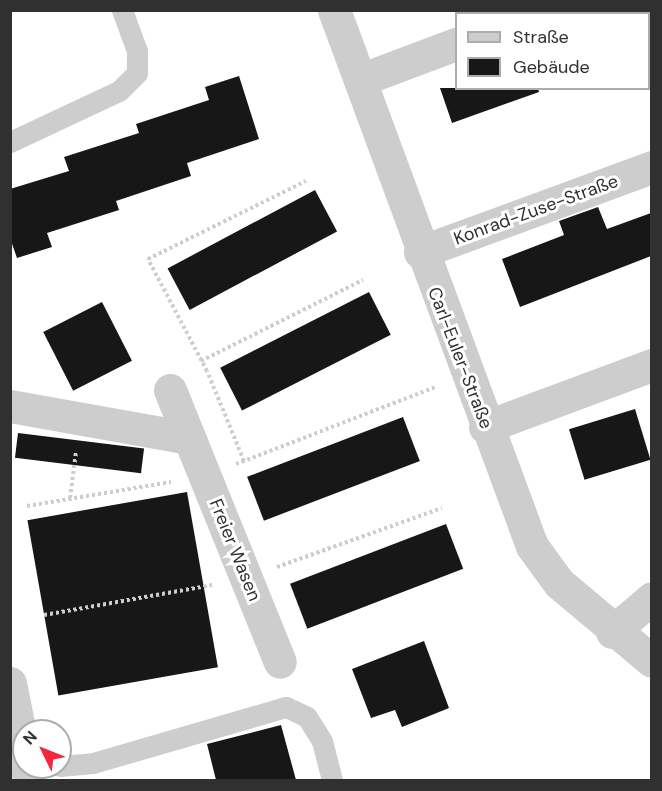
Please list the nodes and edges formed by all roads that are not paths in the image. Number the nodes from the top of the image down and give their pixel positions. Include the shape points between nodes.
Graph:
1 (122, 10) edge
2 (334, 10) edge
3 (455, 44) edge
4 (360, 80) junction
5 (10, 142) edge
6 (651, 167) edge
7 (420, 252) junction
8 (651, 365) edge
9 (170, 390) dead end
10 (10, 406) edge
11 (485, 427) junction
12 (189, 438) junction
13 (651, 598) edge
14 (612, 632) junction
15 (651, 661) edge
16 (280, 662) dead end
17 (10, 683) edge
18 (19, 719) edge
19 (72, 765) edge
20 (332, 780) edge

1 - 5 lane via 136,51 137,73 119,90
2 - 4 street, Carl-Euler-Straße
3 - 4 street
4 - 7 street, Carl-Euler-Straße
6 - 7 street, Konrad-Zuse-Straße
7 - 11 street, Carl-Euler-Straße
8 - 11 street
9 - 12 street, Freier Wasen
10 - 12 street
11 - 14 street, Carl-Euler-Straße via 532,546 558,583
12 - 16 street, Freier Wasen
13 - 14 street
14 - 15 street, Carl-Euler-Straße
17 - 18 street
19 - 20 lane via 93,763 286,707 312,725

